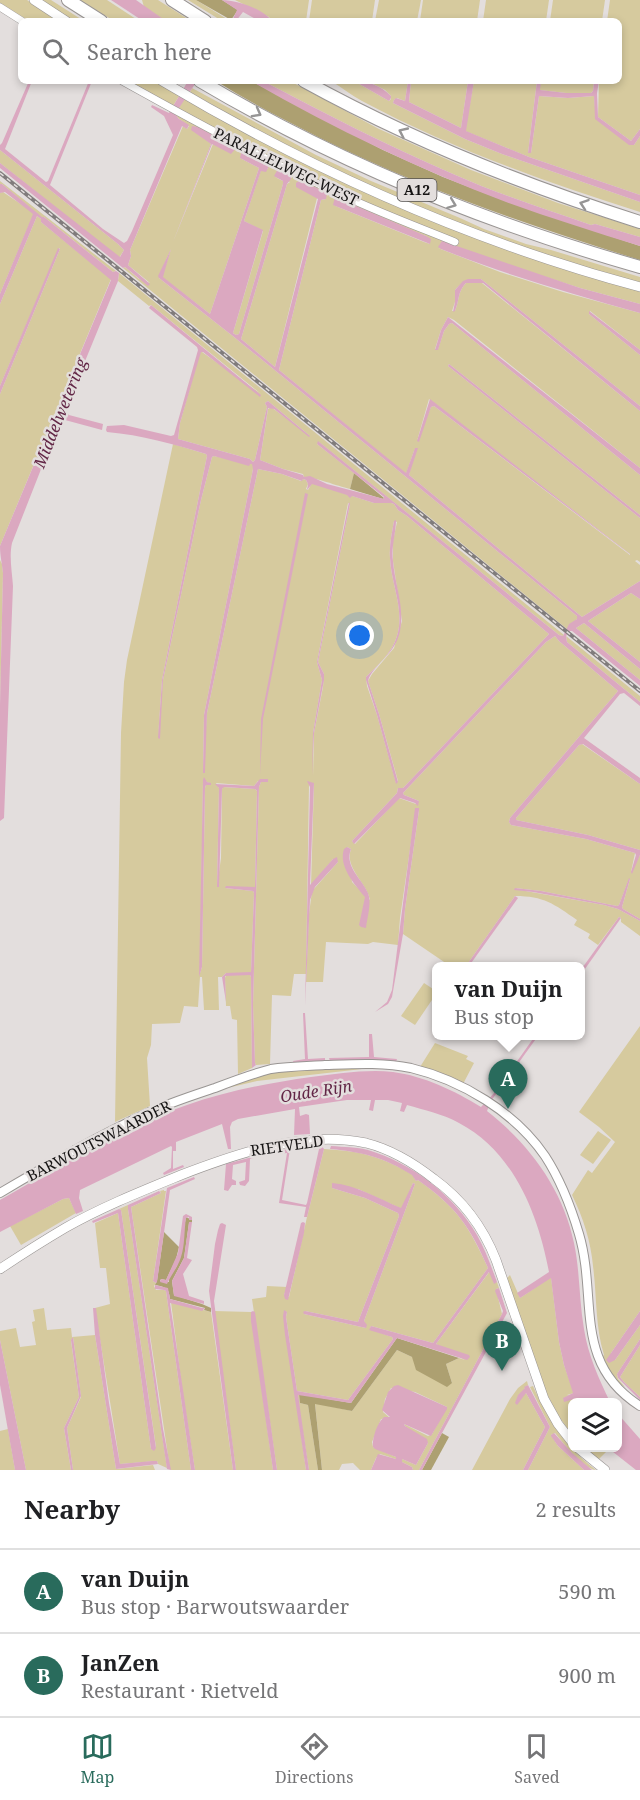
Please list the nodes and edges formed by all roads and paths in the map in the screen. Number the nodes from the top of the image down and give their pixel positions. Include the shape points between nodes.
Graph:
1 (34, 0) edge
2 (68, 0) edge
3 (172, 0) edge
4 (0, 7) edge
5 (18, 18) edge
6 (61, 18) edge
7 (96, 18) edge
8 (200, 18) edge
9 (127, 84) edge
10 (167, 84) edge
11 (205, 84) edge
12 (310, 84) edge
13 (640, 222) edge
14 (455, 242) dead end
15 (640, 267) edge
16 (640, 287) edge
17 (0, 1193) edge
18 (0, 1269) edge
19 (640, 1406) edge
20 (568, 1436) edge
21 (583, 1452) edge
22 (603, 1469) edge

1 - 6 main road
2 - 7 highway
3 - 8 highway
4 - 5 street
9 - 14 street, PARALLELWEG-WEST via 328,189
10 - 16 main road via 321,167 437,219 543,258
11 -> 15 highway, A12 via 356,163 445,202 540,237
13 -> 12 highway via 474,163
17 - 19 street, BARWOUTSWAARDER via 144,1114 272,1069 350,1064 404,1067 437,1077 488,1103 517,1125 544,1156 564,1193 579,1235 586,1262 590,1328 599,1360 609,1377
18 - 20 main road, RIETVELD via 82,1219 166,1181 244,1152 306,1141 367,1143 427,1173 458,1198 474,1218 496,1260 544,1399
21 - 22 main road

